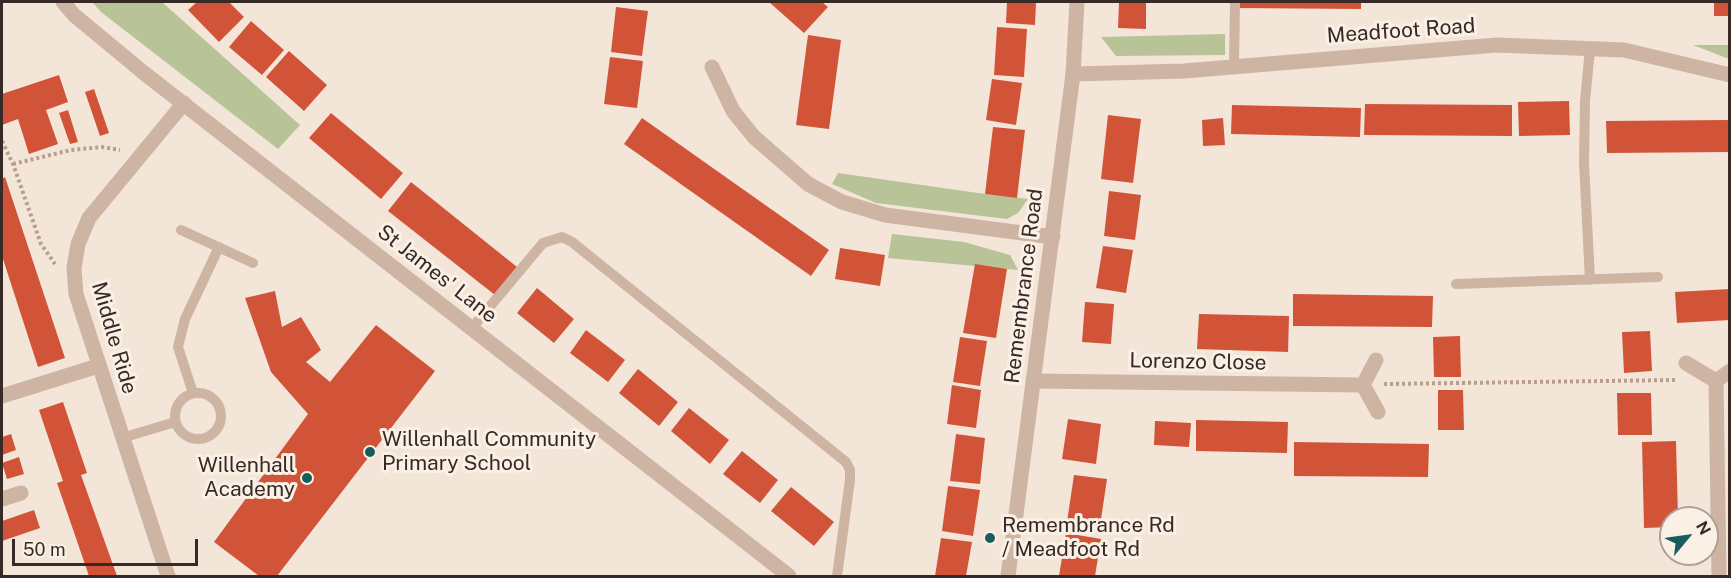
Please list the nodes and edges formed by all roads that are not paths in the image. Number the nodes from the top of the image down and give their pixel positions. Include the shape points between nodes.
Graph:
1 (63, 2) edge
2 (1077, 2) edge
3 (1235, 2) edge
4 (1590, 49) junction
5 (1234, 66) junction
6 (712, 67) dead end
7 (1073, 74) junction
8 (1730, 75) edge
9 (184, 103) junction
10 (181, 230) dead end
11 (1053, 237) junction
12 (219, 247) junction
13 (252, 263) dead end
14 (1658, 277) dead end
15 (1590, 280) junction
16 (1456, 284) dead end
17 (472, 328) junction
18 (1376, 360) dead end
19 (1686, 363) dead end
20 (98, 366) junction
21 (1730, 371) edge
22 (1033, 381) junction
23 (1716, 381) junction
24 (1363, 385) junction
25 (193, 393) junction
26 (2, 396) edge
27 (1378, 412) dead end
28 (175, 422) junction
29 (122, 438) junction
30 (21, 493) dead end
31 (2, 499) edge
32 (168, 576) edge
33 (789, 576) edge
34 (837, 576) edge
35 (1008, 576) edge
36 (1719, 576) edge

1 - 9 street, St James' Lane
2 - 7 street, Remembrance Road
3 - 5 lane
4 - 5 street, Meadfoot Road via 1497,45
4 - 8 street, Meadfoot Road via 1624,50
4 - 15 lane via 1584,163
5 - 7 street, Meadfoot Road
6 - 11 street via 732,111 754,137 808,184 842,202 885,215
7 - 11 street, Remembrance Road
9 - 17 street, St James' Lane
9 - 20 street, Middle Ride via 89,218 78,244 74,268 76,294
10 - 12 lane
11 - 22 street, Remembrance Road
12 - 13 lane
12 - 25 lane via 185,319 178,347
14 - 15 lane
15 - 16 lane
17 - 33 street, St James' Lane
17 - 34 lane via 543,243 562,237 572,242 846,462 850,480
18 - 24 street
19 - 23 street
20 - 26 street
20 - 29 street, Middle Ride
21 - 23 street
22 - 24 street, Lorenzo Close
22 - 35 street, Remembrance Road
23 - 36 street
24 - 27 street
25 - 28 lane via 180,400
25 - 28 lane via 214,399 221,413 218,428 198,440 183,435
28 - 29 lane
29 - 32 street, Middle Ride
30 - 31 street

